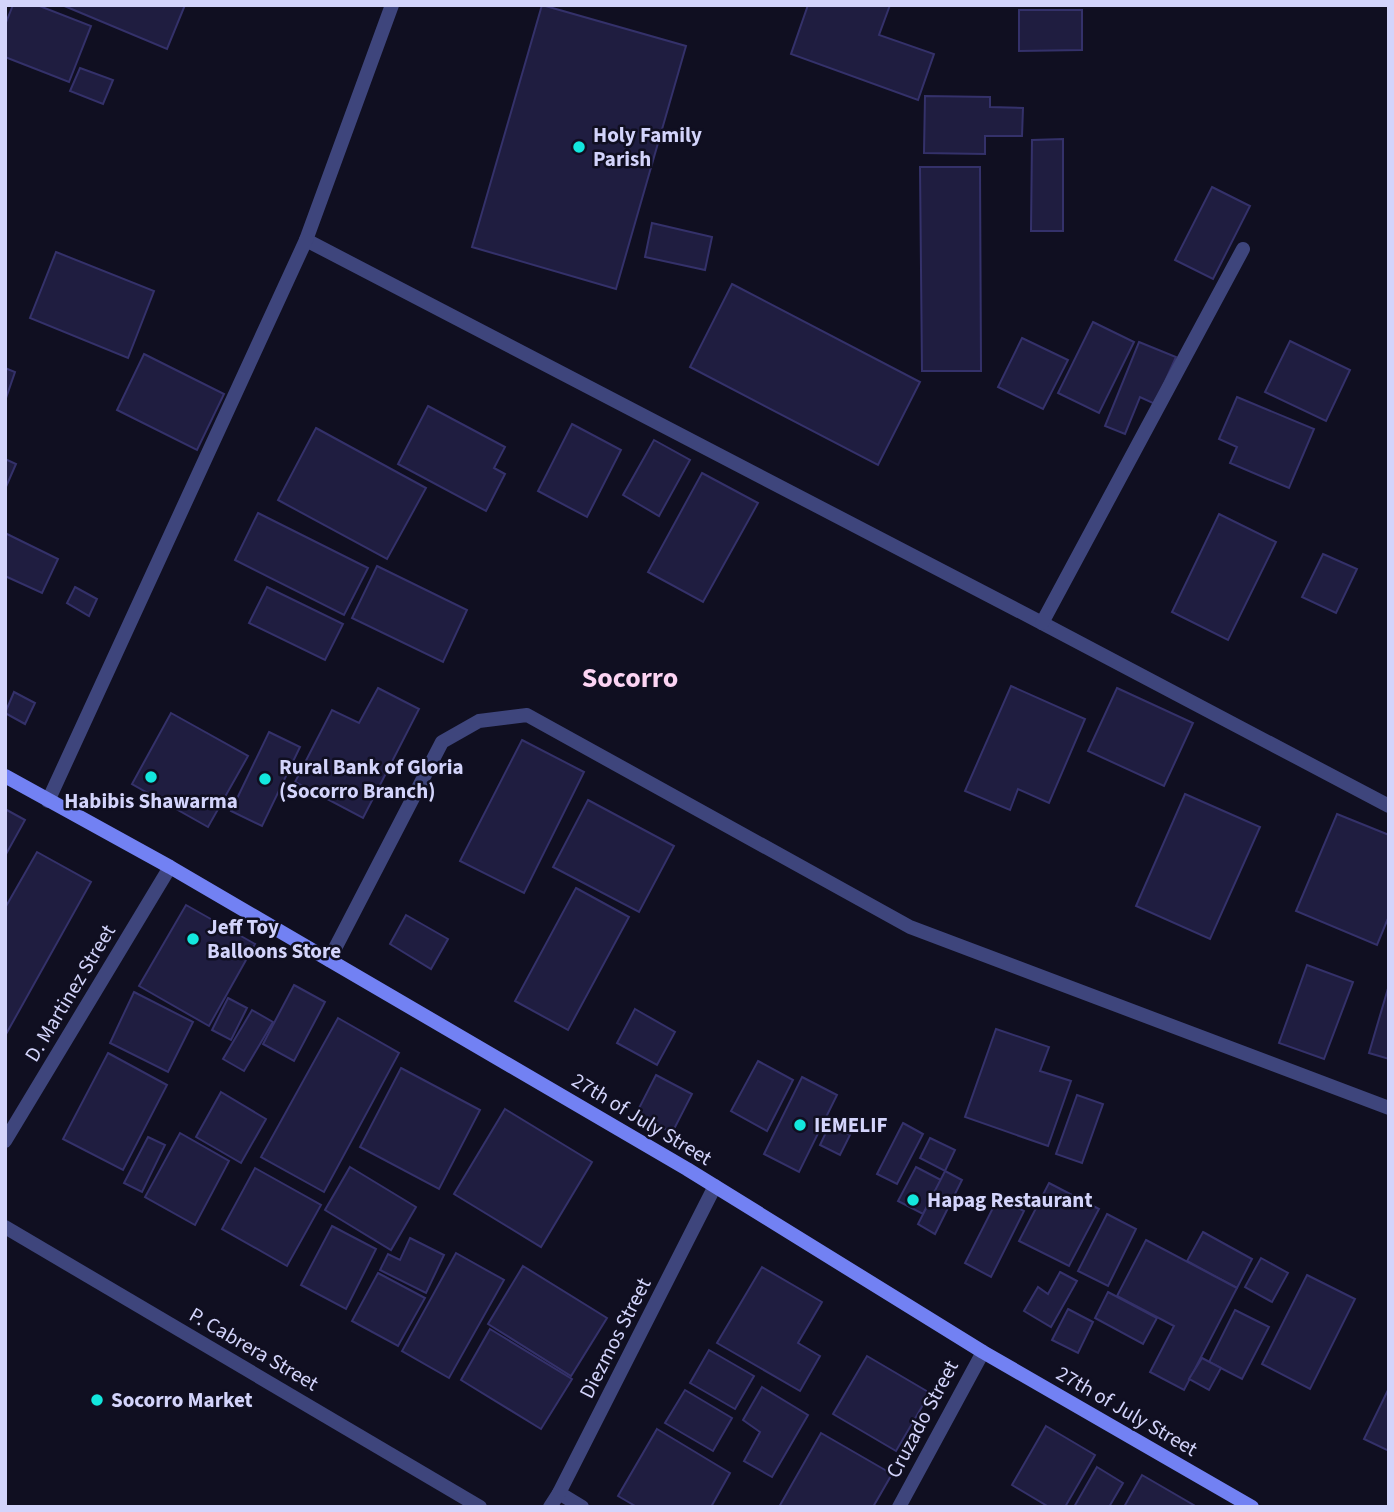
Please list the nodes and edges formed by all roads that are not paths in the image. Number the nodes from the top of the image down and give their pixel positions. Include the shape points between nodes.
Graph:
1 (392, 5) edge
2 (306, 240) junction
3 (1243, 249) dead end
4 (1042, 623) junction
5 (5, 776) edge
6 (48, 801) junction
7 (1389, 806) edge
8 (170, 867) junction
9 (330, 960) junction
10 (1389, 1108) edge
11 (5, 1141) edge
12 (715, 1186) junction
13 (5, 1227) edge
14 (983, 1352) junction
15 (559, 1493) junction
16 (481, 1507) edge
17 (550, 1507) edge
18 (582, 1507) edge
19 (899, 1507) edge
20 (1252, 1507) edge

1 - 2 street
2 - 4 street
2 - 6 street
3 - 4 street
4 - 7 street
5 - 6 street, 27th of July Street
6 - 8 street, 27th of July Street
8 - 9 street, 27th of July Street
8 - 11 street, D. Martinez Street
9 - 10 street via 442,742 479,721 527,715 910,927
9 - 12 street, 27th of July Street
12 - 14 street, 27th of July Street
12 - 15 street, Diezmos Street
13 - 16 street, P. Cabrera Street
14 - 19 street, Cruzado Street
14 - 20 street, 27th of July Street
15 - 17 street, Diezmos Street
15 - 18 street

